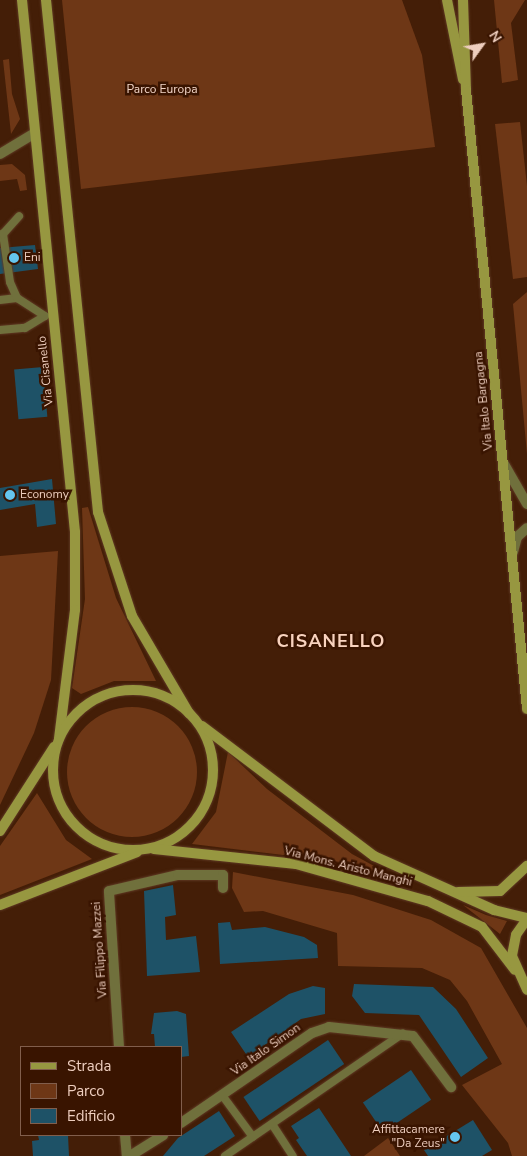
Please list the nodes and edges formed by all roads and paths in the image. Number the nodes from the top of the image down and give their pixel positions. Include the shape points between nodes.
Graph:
1 (16, 0) edge
2 (22, 0) edge
3 (46, 0) edge
4 (447, 0) edge
5 (464, 0) edge
6 (23, 11) junction
7 (466, 90) junction
8 (35, 133) junction
9 (0, 154) edge
10 (19, 216) dead end
11 (16, 298) junction
12 (0, 300) edge
13 (0, 330) edge
14 (502, 460) junction
15 (527, 504) edge
16 (527, 528) edge
17 (512, 565) junction
18 (527, 709) edge
19 (189, 713) junction
20 (196, 722) junction
21 (58, 740) junction
22 (0, 831) edge
23 (144, 849) junction
24 (527, 866) edge
25 (223, 888) dead end
26 (452, 891) junction
27 (0, 904) edge
28 (527, 919) edge
29 (514, 970) junction
30 (526, 990) edge
31 (404, 1032) junction
32 (119, 1046) edge
33 (451, 1087) dead end
34 (222, 1095) junction
35 (182, 1122) edge
36 (272, 1124) junction
37 (125, 1136) edge
38 (161, 1136) edge
39 (253, 1137) junction
40 (128, 1156) edge
41 (225, 1156) edge
42 (293, 1156) edge

1 - 6 street
2 - 6 main road, Via Cisanello
3 - 19 main road via 98,512 132,616
4 - 7 main road, Via Italo Bargagna
5 - 7 main road, Via Italo Bargagna
6 - 8 main road, Via Cisanello
7 - 14 main road, Via Italo Bargagna
8 - 9 street
8 - 21 main road, Via Cisanello via 76,557 76,610
10 - 11 lane via 3,234 10,282
11 - 12 lane
11 - 13 lane via 45,316 26,328
14 - 15 street
14 - 17 main road, Via Italo Bargagna
16 - 17 street via 515,540
17 - 18 main road, Via Italo Bargagna
19 - 20 main road
19 - 21 main road via 162,695 121,690 84,706
20 - 23 main road via 213,764 207,800 178,836
20 - 26 main road, Via Mons. Aristo Manghi via 363,849
21 - 22 main road
21 - 23 main road via 54,786 71,820 101,844
23 - 27 main road
23 - 29 main road, Via Mons. Aristo Manghi via 296,864 423,899 482,927
24 - 26 main road via 500,891
25 - 32 street, Via Filippo Mazzei via 223,875 178,875 109,891
26 - 28 main road, Via Mons. Aristo Manghi via 494,910
28 - 29 main road via 514,942
29 - 30 main road, Via Mons. Aristo Manghi
31 - 33 street via 426,1049
31 - 34 street, Via Italo Simon via 322,1028
31 - 36 lane
34 - 35 street, Via Italo Simon
34 - 39 lane
36 - 39 lane
36 - 42 lane
37 - 40 street
38 - 40 street
39 - 41 lane

